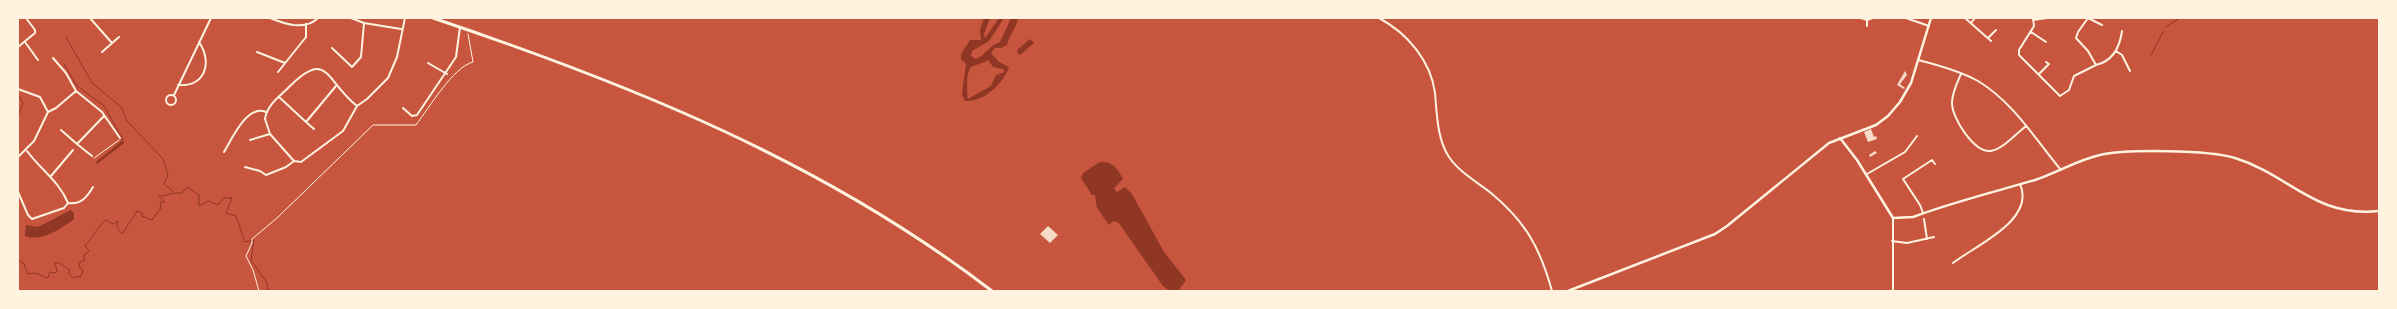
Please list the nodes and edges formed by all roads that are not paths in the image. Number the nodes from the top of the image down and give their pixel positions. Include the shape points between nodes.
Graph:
1 (26, 18) edge
2 (90, 18) edge
3 (211, 18) edge
4 (270, 18) edge
5 (318, 18) edge
6 (335, 18) edge
7 (346, 18) edge
8 (351, 18) edge
9 (405, 18) edge
10 (433, 18) edge
11 (1379, 18) edge
12 (1861, 18) edge
13 (1873, 18) edge
14 (1906, 18) edge
15 (1931, 18) edge
16 (1965, 18) edge
17 (1975, 18) edge
18 (2047, 18) edge
19 (2088, 18) edge
20 (2033, 19) edge
21 (1867, 20) junction
22 (364, 23) junction
23 (1971, 23) junction
24 (306, 24) junction
25 (2102, 25) dead end
26 (1867, 26) dead end
27 (1929, 26) junction
28 (460, 27) junction
29 (401, 29) junction
30 (1996, 30) dead end
31 (2122, 31) dead end
32 (2031, 32) junction
33 (119, 37) dead end
34 (1988, 38) junction
35 (1991, 41) dead end
36 (25, 42) junction
37 (199, 42) junction
38 (2046, 42) dead end
39 (112, 43) junction
40 (18, 47) edge
41 (332, 48) dead end
42 (2116, 51) junction
43 (102, 52) dead end
44 (256, 52) dead end
45 (53, 58) dead end
46 (38, 60) dead end
47 (1918, 60) junction
48 (428, 62) dead end
49 (2046, 62) dead end
50 (285, 63) junction
51 (2096, 65) junction
52 (2130, 71) dead end
53 (278, 72) dead end
54 (447, 74) junction
55 (1961, 74) junction
56 (2039, 74) junction
57 (178, 85) junction
58 (336, 86) junction
59 (18, 89) edge
60 (76, 91) junction
61 (174, 95) junction
62 (279, 97) junction
63 (357, 106) junction
64 (403, 108) dead end
65 (48, 112) junction
66 (266, 112) junction
67 (104, 116) junction
68 (306, 122) junction
69 (2026, 126) junction
70 (314, 129) dead end
71 (61, 130) dead end
72 (270, 134) junction
73 (1917, 136) dead end
74 (120, 138) road end
75 (1840, 138) junction
76 (250, 140) dead end
77 (77, 144) junction
78 (73, 150) dead end
79 (27, 151) junction
80 (224, 152) dead end
81 (92, 156) road end
82 (18, 157) edge
83 (294, 161) junction
84 (1935, 164) dead end
85 (246, 167) dead end
86 (2061, 170) junction
87 (1867, 174) junction
88 (51, 176) junction
89 (2020, 184) junction
90 (93, 187) dead end
91 (18, 192) edge
92 (68, 203) junction
93 (2379, 211) edge
94 (1922, 213) junction
95 (1893, 218) junction
96 (1924, 218) dead end
97 (1934, 237) dead end
98 (1928, 238) junction
99 (1892, 241) junction
100 (1954, 263) dead end
101 (992, 291) edge
102 (1552, 291) edge
103 (1568, 291) edge
104 (1893, 291) edge

1 - 36 street via 35,30 33,37
2 - 39 street
3 - 37 street
4 - 24 street via 288,25
5 - 24 street via 313,23
6 - 7 street
8 - 22 street
9 - 29 street
10 - 28 main road
11 - 102 street via 1391,24 1407,38 1425,64 1434,87 1442,140 1449,157 1499,200 1526,231 1540,252
12 - 21 street
13 - 21 street
14 - 27 street
15 - 27 street
16 - 23 street
17 - 23 street
18 - 20 street
19 - 25 street
19 - 51 street via 2076,38 2088,50
20 - 32 street
21 - 26 street
22 - 29 street
22 - 41 street via 361,57 352,67
23 - 34 street
24 - 50 street via 306,37
27 - 47 street
28 - 54 street via 456,57
28 - 101 main road via 579,69 746,140 884,217
29 - 63 street via 394,67 388,78
30 - 34 street
31 - 42 street via 2121,42
32 - 38 street
32 - 56 street via 2019,55
33 - 39 street
34 - 35 street
36 - 40 street
36 - 46 street
37 - 57 street
37 - 57 street via 205,52 207,64 204,72 188,86
39 - 43 street
42 - 51 street
42 - 52 street via 2122,55
44 - 50 street
45 - 60 street via 66,73
47 - 55 street
47 - 75 street via 1903,98 1888,116 1876,125
48 - 54 street
49 - 56 street via 2048,64
50 - 53 street
51 - 56 street via 2074,76 2069,90 2060,96
54 - 64 street via 417,114 412,116
55 - 69 street via 1986,87
55 - 69 street via 1953,94 1953,113 1962,129 1979,147 1986,150 1995,149
57 - 61 street
58 - 62 street via 324,70 310,68
58 - 63 street
58 - 68 street
59 - 65 street via 40,98
60 - 65 street
60 - 67 street via 94,104
61 - 61 street via 176,101 169,104 167,97
62 - 66 street
62 - 68 street
63 - 83 street via 343,131 301,162
65 - 79 street via 38,136
66 - 72 street via 266,127
66 - 80 street via 254,111
67 - 74 street
67 - 77 street
68 - 70 street
69 - 86 street
71 - 77 street
72 - 76 street
72 - 83 street
73 - 87 street via 1905,152
75 - 87 street
75 - 103 street via 1823,147 1715,234
77 - 81 street
78 - 88 street
79 - 82 street
79 - 88 street
83 - 85 street via 266,175
84 - 94 street via 1932,160 1903,179 1920,205
86 - 89 street
86 - 93 street via 2085,159 2109,153 2159,152 2233,157 2255,166 2328,206 2345,211
87 - 95 street
88 - 92 street via 63,190
89 - 94 street
89 - 100 street via 2023,200 2013,220
90 - 92 street via 82,201
91 - 92 street via 32,219 64,208
94 - 95 street via 1909,218
95 - 99 street
96 - 98 street
97 - 98 street
98 - 99 street via 1907,243
99 - 104 street

